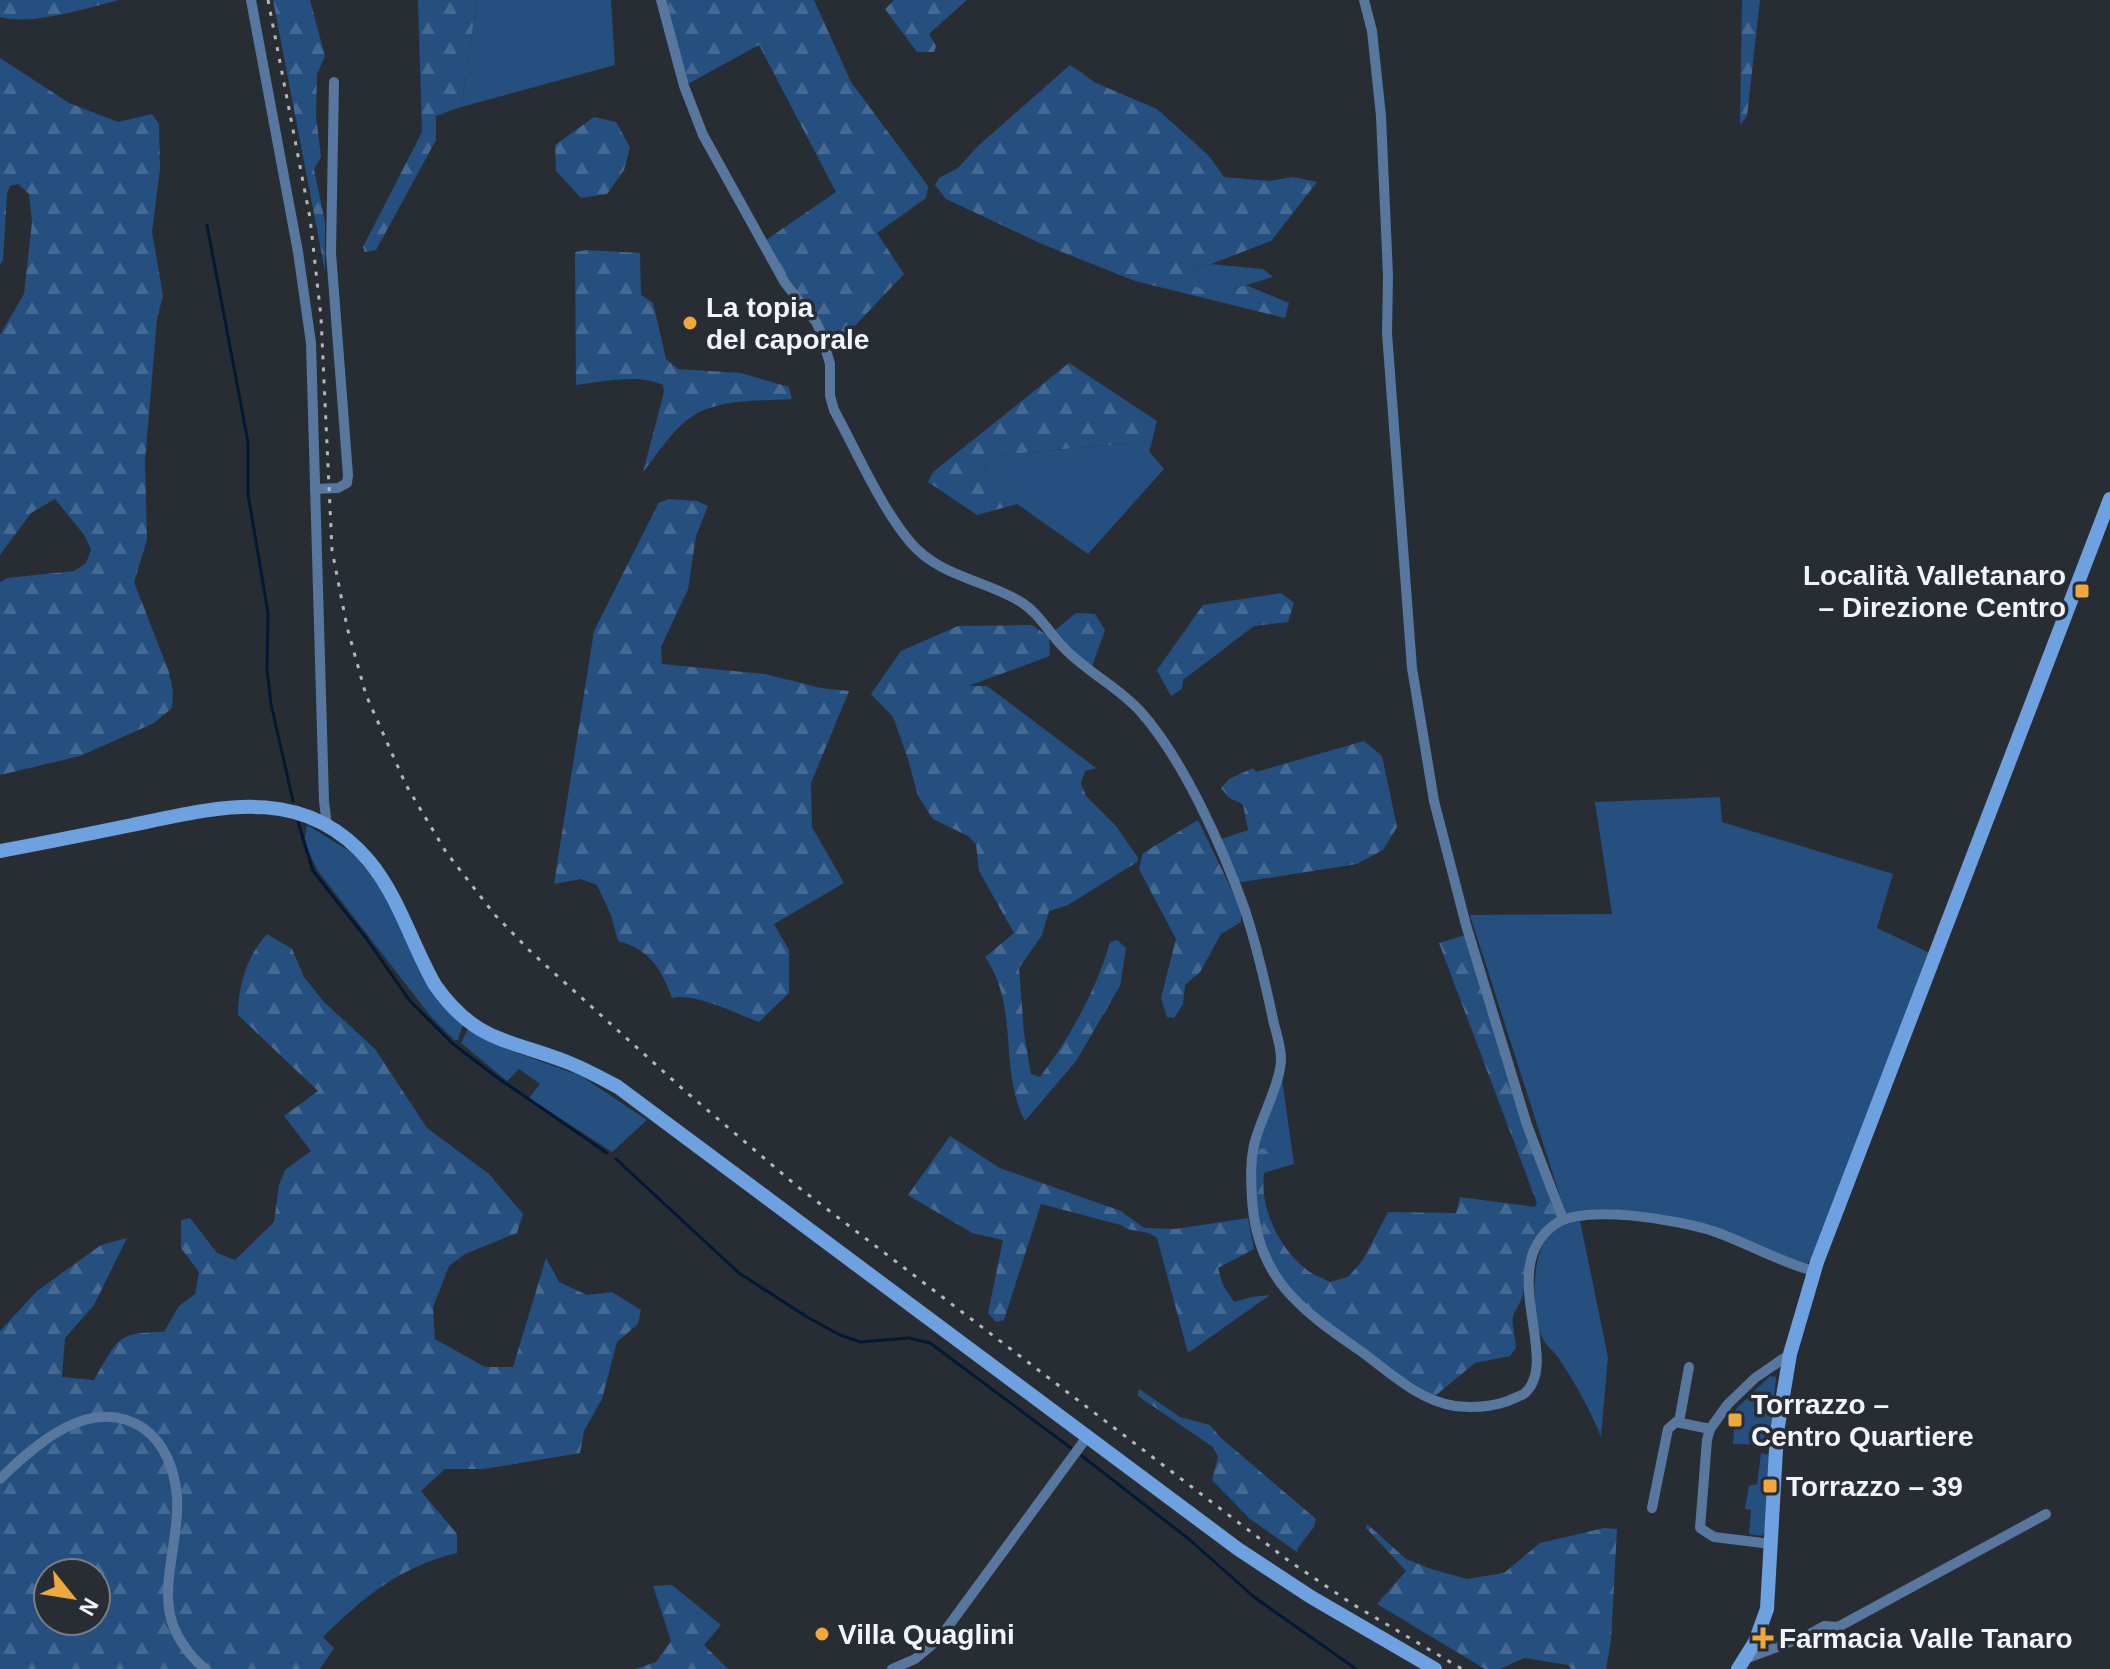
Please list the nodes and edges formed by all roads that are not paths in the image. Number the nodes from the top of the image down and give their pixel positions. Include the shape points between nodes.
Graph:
1 (251, 0) edge
2 (661, 0) edge
3 (1364, 0) edge
4 (334, 82) dead end
5 (315, 489) junction
6 (2110, 499) edge
7 (327, 826) junction
8 (0, 851) edge
9 (1563, 1219) junction
10 (1813, 1271) junction
11 (1790, 1354) junction
12 (1689, 1367) dead end
13 (1679, 1422) junction
14 (1710, 1429) junction
15 (1087, 1437) junction
16 (0, 1479) edge
17 (1652, 1508) dead end
18 (2046, 1514) dead end
19 (1771, 1544) junction
20 (1741, 1664) edge
21 (205, 1669) edge
22 (892, 1669) edge
23 (1435, 1669) edge

1 - 5 street via 311,343
2 - 9 street via 703,135 785,283 816,322 830,364 834,410 896,522 927,558 1031,609 1065,649 1129,699 1197,799 1244,907 1281,1055 1250,1171 1254,1224 1275,1279 1342,1339 1428,1398 1456,1406 1494,1405 1525,1393 1534,1376 1531,1255 1541,1237
3 - 9 street via 1381,116 1387,347 1417,701 1434,801 1466,925 1527,1125
4 - 5 street via 331,253 348,475 347,483 338,488
5 - 7 street
6 - 10 street
7 - 8 street via 283,808 246,805
7 - 15 street via 357,847 380,876 435,985 471,1025 618,1087
9 - 10 street via 1631,1216 1690,1225
10 - 11 street
11 - 14 street via 1755,1378
11 - 19 street via 1777,1432
12 - 13 street
13 - 14 street
13 - 17 street via 1666,1434
14 - 19 street via 1700,1528 1714,1537
15 - 22 street via 939,1639
15 - 23 street via 1273,1574
16 - 21 street via 65,1427 91,1418 120,1418 151,1434 162,1446 178,1500 169,1587 172,1621 187,1650
18 - 20 street via 1838,1627 1824,1626
19 - 20 street via 1767,1609

